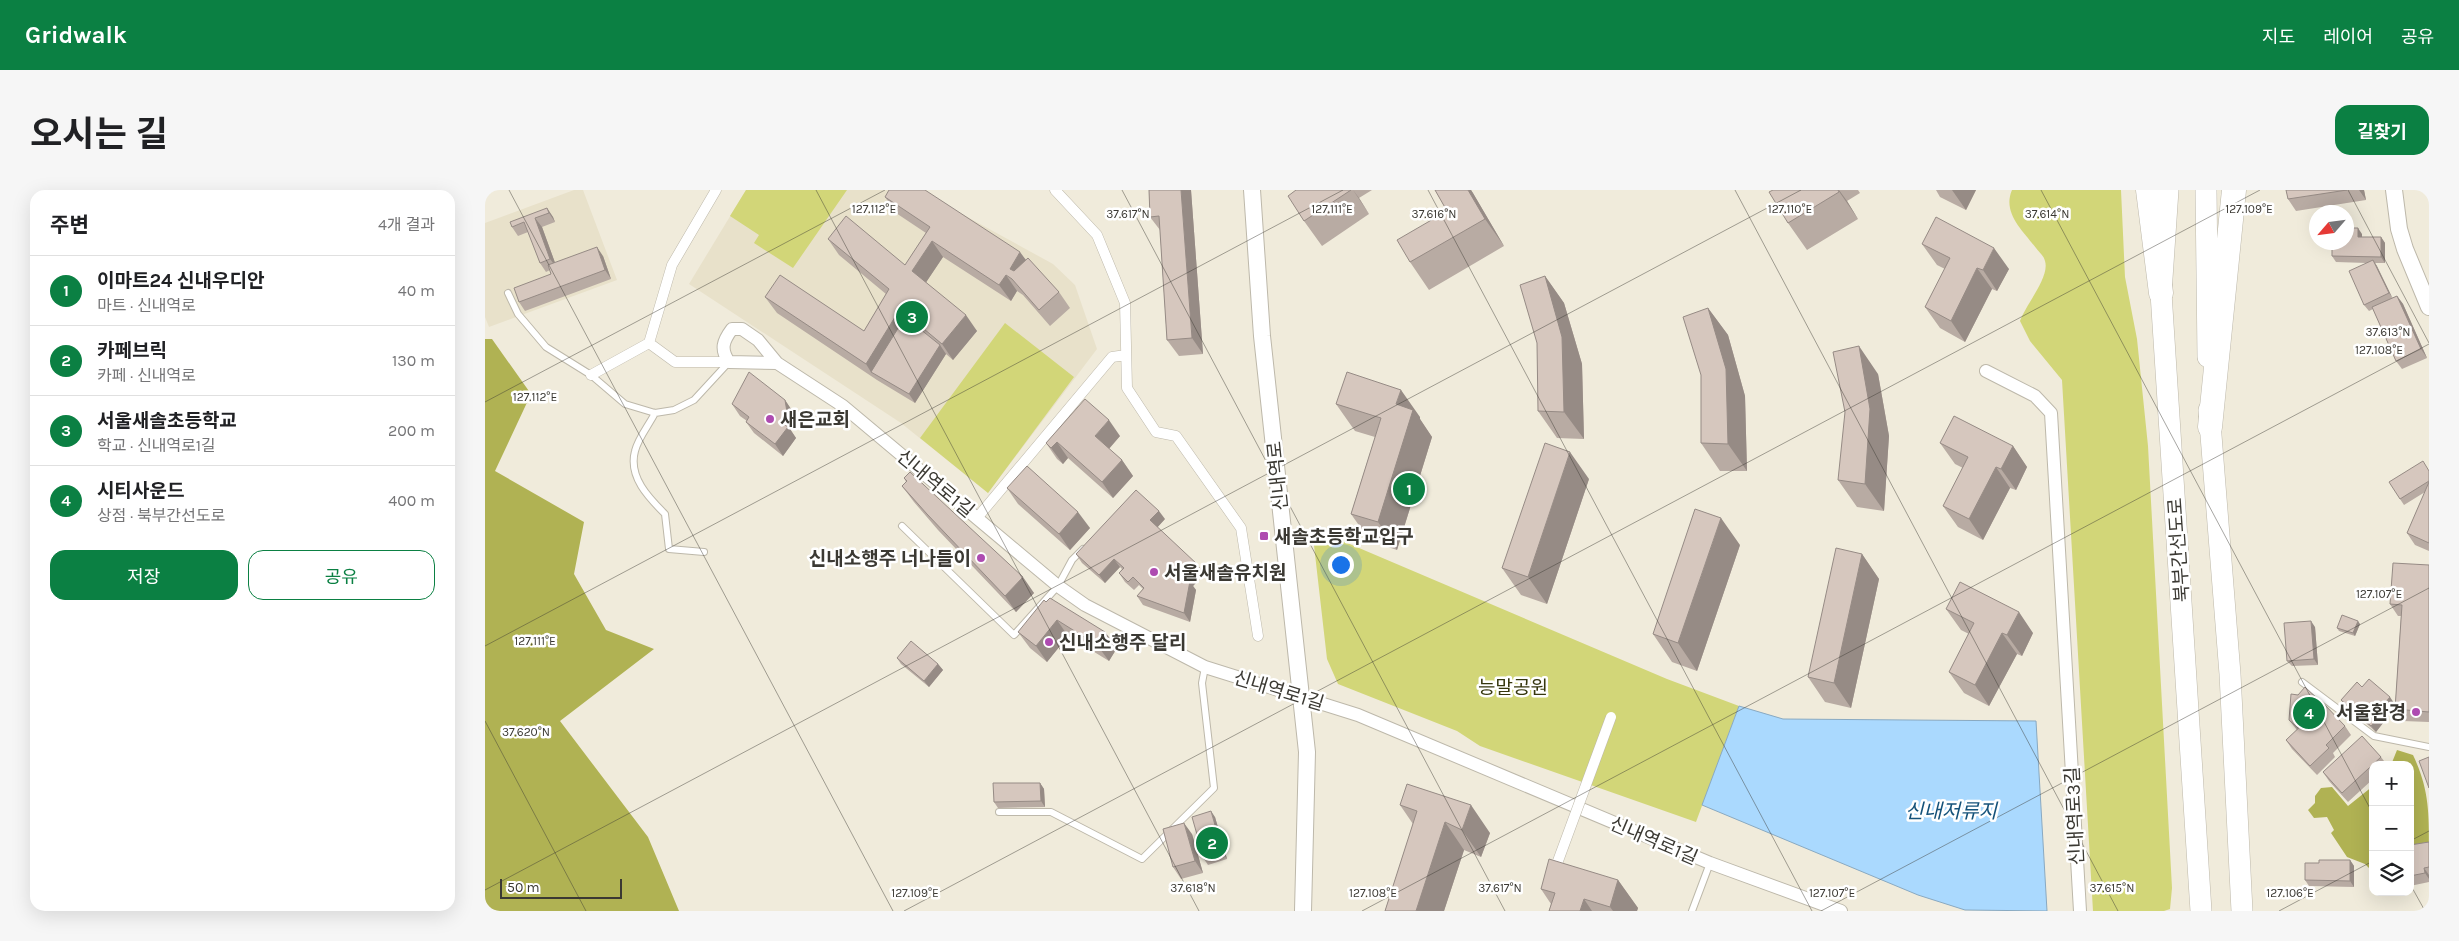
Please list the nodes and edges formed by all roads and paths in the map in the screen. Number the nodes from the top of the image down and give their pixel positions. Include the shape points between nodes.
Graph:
1 (715, 190) edge
2 (1055, 190) edge
3 (1252, 190) edge
4 (2148, 190) edge
5 (2168, 190) edge
6 (2206, 190) edge
7 (2234, 190) edge
8 (2394, 190) edge
9 (508, 293) dead end
10 (2161, 293) junction
11 (2429, 307) edge
12 (649, 343) junction
13 (1126, 355) junction
14 (729, 362) junction
15 (777, 363) junction
16 (1986, 371) dead end
17 (591, 375) junction
18 (655, 413) junction
19 (2210, 427) junction
20 (977, 518) junction
21 (902, 526) dead end
22 (1085, 546) edge
23 (704, 552) dead end
24 (1058, 586) junction
25 (1258, 636) dead end
26 (1205, 667) junction
27 (2302, 682) dead end
28 (1300, 696) junction
29 (1611, 717) dead end
30 (2429, 747) edge
31 (999, 812) edge
32 (1558, 861) edge
33 (1709, 863) junction
34 (1303, 911) edge
35 (1692, 911) edge
36 (1841, 911) edge
37 (2080, 911) edge
38 (2201, 911) edge
39 (2241, 911) edge

1 - 12 street via 672,265
2 - 13 street via 1097,235 1125,303
3 - 28 street, 신내역로 via 1262,336
4 - 10 highway
5 - 10 highway, 북부간선도로
6 - 19 highway
7 - 19 highway
8 - 11 street via 2399,229
9 - 17 lane via 518,314 546,347
10 - 38 highway, 북부간선도로
12 - 14 street via 675,362
12 - 17 street
13 - 20 street via 1112,357
13 - 25 street via 1127,388 1156,432 1176,436 1241,528
14 - 15 street
14 - 15 street, 신내역로1길 via 724,354 723,341 732,329 742,329 758,340
14 - 18 lane via 694,400 673,410
15 - 20 street, 신내역로1길 via 843,406
16 - 37 street, 신내역로3길 via 2035,396 2051,413
17 - 18 lane via 625,404
18 - 23 lane via 635,451 635,474 646,495 665,514 669,550
19 - 39 highway via 2230,674
20 - 24 street, 신내역로1길
21 - 24 lane via 1014,635
22 - 24 lane via 1072,560
24 - 26 street, 신내역로1길 via 1085,606
26 - 28 street, 신내역로1길
26 - 31 lane via 1202,684 1214,788 1141,860 1051,812
27 - 30 lane via 2374,736
28 - 33 street, 신내역로1길 via 1358,715
28 - 34 street, 신내역로 via 1307,752
29 - 32 street, bridge
33 - 35 lane
33 - 36 street, 신내역로1길

